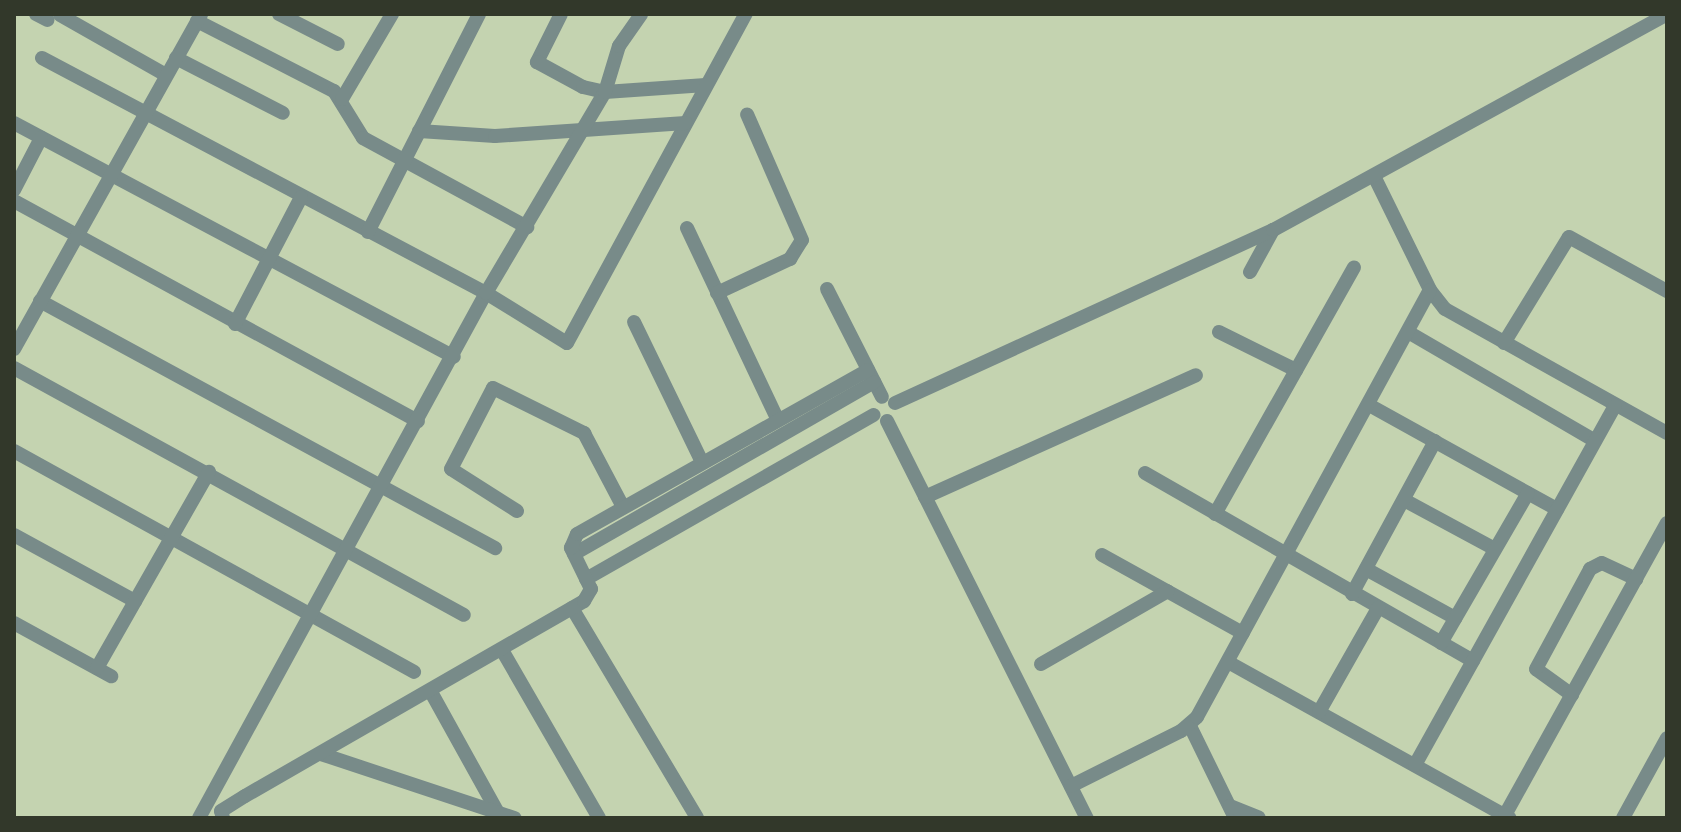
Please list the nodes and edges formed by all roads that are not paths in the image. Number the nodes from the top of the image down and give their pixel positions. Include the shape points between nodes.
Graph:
1 (279, 14) edge
2 (392, 14) edge
3 (479, 14) edge
4 (561, 14) edge
5 (641, 14) edge
6 (746, 14) edge
7 (1667, 14) edge
8 (48, 16) edge
9 (199, 18) edge
10 (338, 44) dead end
11 (42, 58) dead end
12 (176, 58) junction
13 (166, 75) junction
14 (706, 85) junction
15 (605, 92) junction
16 (342, 99) junction
17 (283, 113) dead end
18 (143, 114) junction
19 (747, 114) dead end
20 (14, 123) edge
21 (686, 123) junction
22 (582, 130) junction
23 (419, 131) junction
24 (41, 138) junction
25 (403, 162) junction
26 (107, 175) junction
27 (1374, 176) junction
28 (14, 190) edge
29 (301, 197) junction
30 (14, 201) edge
31 (527, 227) junction
32 (687, 228) dead end
33 (1273, 230) junction
34 (368, 232) junction
35 (75, 235) junction
36 (268, 260) junction
37 (1354, 267) dead end
38 (1250, 272) dead end
39 (827, 289) dead end
40 (1430, 290) junction
41 (1667, 291) edge
42 (486, 293) junction
43 (717, 293) junction
44 (40, 301) junction
45 (14, 314) edge
46 (29, 322) junction
47 (634, 322) dead end
48 (235, 324) junction
49 (1219, 332) dead end
50 (1408, 332) junction
51 (1504, 343) junction
52 (14, 349) edge
53 (454, 357) junction
54 (14, 368) edge
55 (1296, 370) junction
56 (1196, 375) dead end
57 (871, 376) junction
58 (888, 400) junction
59 (1369, 405) junction
60 (1615, 406) junction
61 (777, 418) junction
62 (880, 418) junction
63 (418, 421) junction
64 (1667, 433) edge
65 (1435, 441) junction
66 (1595, 441) junction
67 (14, 451) edge
68 (702, 462) junction
69 (209, 472) junction
70 (1145, 473) dead end
71 (382, 487) junction
72 (1528, 493) junction
73 (925, 497) junction
74 (1404, 500) junction
75 (623, 507) junction
76 (1557, 509) junction
77 (517, 511) dead end
78 (1215, 514) junction
79 (1667, 523) edge
80 (14, 535) edge
81 (170, 538) junction
82 (345, 548) junction
83 (495, 548) dead end
84 (1495, 549) junction
85 (574, 554) junction
86 (1284, 554) junction
87 (1102, 555) dead end
88 (1366, 569) junction
89 (586, 579) junction
90 (1636, 579) junction
91 (1168, 591) junction
92 (1352, 594) junction
93 (135, 601) junction
94 (572, 608) junction
95 (1378, 608) junction
96 (464, 615) dead end
97 (310, 616) junction
98 (1455, 618) junction
99 (14, 623) edge
100 (1243, 633) junction
101 (1441, 643) junction
102 (502, 650) junction
103 (1473, 661) junction
104 (1228, 662) junction
105 (1041, 664) dead end
106 (97, 668) junction
107 (414, 672) dead end
108 (111, 676) dead end
109 (431, 692) junction
110 (1572, 695) junction
111 (1319, 712) junction
112 (1190, 726) junction
113 (1667, 738) edge
114 (321, 754) junction
115 (1415, 765) junction
116 (1071, 786) junction
117 (1232, 812) edge
118 (498, 813) junction
119 (1507, 817) edge
120 (199, 818) edge
121 (223, 818) edge
122 (515, 818) edge
123 (599, 818) edge
124 (697, 818) edge
125 (1087, 818) edge
126 (1259, 818) edge
127 (1623, 818) edge

1 - 10 street
2 - 16 street
3 - 23 street
4 - 15 street via 537,62 583,87
5 - 15 street via 619,46
6 - 14 street
7 - 27 street
8 - 13 street
9 - 12 street
9 - 16 street
11 - 18 street
12 - 13 street
12 - 17 street
13 - 18 street
14 - 15 street
14 - 21 street
15 - 22 street
16 - 25 street via 363,138
18 - 26 street
18 - 29 street
19 - 43 street via 802,240 790,259
20 - 24 street
21 - 22 street
21 - 42 street via 573,340 562,341
22 - 23 street via 495,136
22 - 31 street
23 - 25 street
24 - 26 street
24 - 28 street
25 - 31 street
25 - 34 street
26 - 35 street
26 - 36 street
27 - 33 street
27 - 40 street
29 - 34 street
29 - 36 street
30 - 35 street
31 - 42 street
32 - 43 street
33 - 38 street
33 - 58 street
34 - 42 street
35 - 44 street
35 - 48 street
36 - 48 street
36 - 53 street
37 - 55 street
39 - 57 street
40 - 50 street
40 - 51 street via 1452,314
41 - 51 street via 1569,237
42 - 53 street
43 - 61 street
44 - 46 street
44 - 71 street
45 - 46 street
46 - 52 street
47 - 68 street
48 - 63 street
49 - 55 street
50 - 59 street
50 - 66 street
51 - 60 street
53 - 63 street
54 - 69 street
55 - 78 street
56 - 73 street
57 - 58 street
57 - 61 street
57 - 85 street
58 - 62 street via 896,411
59 - 65 street
59 - 86 street
60 - 64 street
60 - 66 street
61 - 68 street
62 - 73 street
62 - 89 street
63 - 71 street
65 - 72 street
65 - 74 street
66 - 76 street
67 - 81 street
68 - 75 street
69 - 81 street
69 - 82 street
70 - 78 street
71 - 82 street
71 - 83 street
72 - 76 street
72 - 84 street
73 - 116 street
74 - 84 street
74 - 88 street
75 - 77 street via 584,433 493,388 451,469
75 - 85 street via 573,538
76 - 103 street
78 - 86 street
79 - 90 street
80 - 93 street
81 - 93 street
81 - 97 street
82 - 96 street
82 - 97 street
84 - 98 street
85 - 89 street
86 - 92 street
86 - 100 street
87 - 91 street
88 - 92 street
88 - 98 street
89 - 94 street via 590,593
90 - 110 street
90 - 110 street via 1602,563 1595,564 1583,582 1536,669
91 - 100 street
91 - 105 street
92 - 95 street
93 - 106 street
94 - 102 street
94 - 124 street
95 - 101 street
95 - 111 street
97 - 107 street
97 - 120 street
98 - 101 street
99 - 106 street
100 - 104 street
101 - 103 street
102 - 109 street
102 - 123 street
103 - 115 street
104 - 111 street
104 - 112 street
106 - 108 street
109 - 114 street
109 - 118 street
110 - 119 street
111 - 115 street
112 - 116 street
112 - 117 street
113 - 127 street
114 - 118 street
114 - 121 street via 221,811
115 - 119 street
116 - 125 street
117 - 126 street
118 - 122 street

